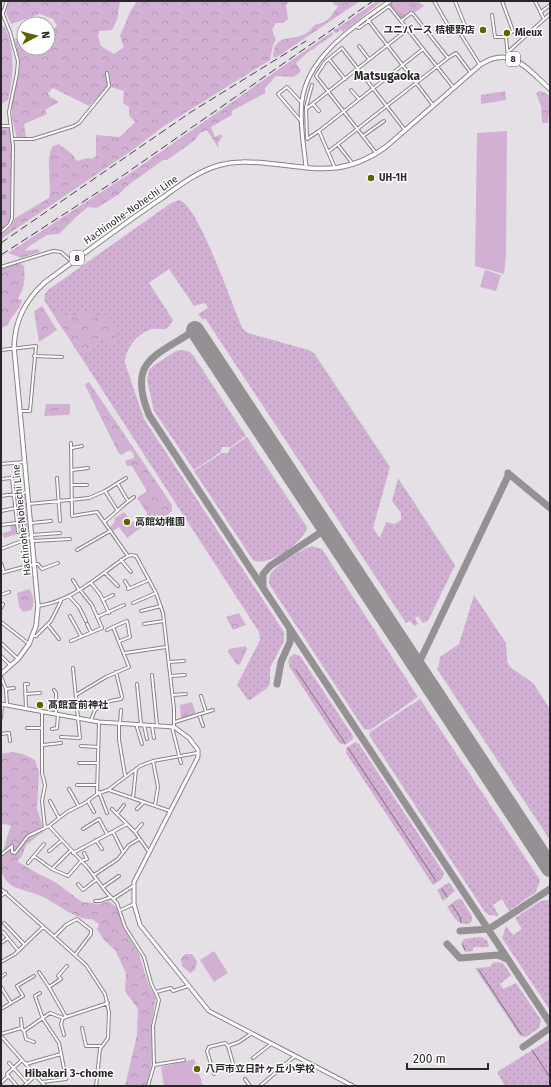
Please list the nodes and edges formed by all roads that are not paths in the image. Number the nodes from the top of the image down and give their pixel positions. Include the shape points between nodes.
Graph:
1 (7, 1) edge
2 (390, 1) edge
3 (434, 1) edge
4 (455, 1) edge
5 (502, 1) edge
6 (535, 1) edge
7 (550, 5) edge
8 (1, 10) edge
9 (541, 12) junction
10 (3, 13) junction
11 (550, 14) edge
12 (492, 15) dead end
13 (544, 19) junction
14 (368, 20) junction
15 (401, 21) junction
16 (356, 26) junction
17 (408, 29) junction
18 (460, 33) junction
19 (506, 37) junction
20 (359, 46) dead end
21 (387, 46) junction
22 (423, 48) junction
23 (508, 52) junction
24 (508, 57) junction
25 (448, 58) junction
26 (329, 59) junction
27 (369, 59) junction
28 (402, 65) junction
29 (480, 65) junction
30 (437, 66) junction
31 (358, 69) junction
32 (107, 73) dead end
33 (471, 73) junction
34 (345, 79) junction
35 (416, 83) junction
36 (312, 85) dead end
37 (373, 88) junction
38 (454, 88) junction
39 (351, 90) dead end
40 (550, 90) edge
41 (328, 92) junction
42 (358, 100) junction
43 (302, 102) junction
44 (313, 104) junction
45 (434, 105) junction
46 (387, 106) junction
47 (306, 109) junction
48 (319, 111) dead end
49 (344, 111) junction
50 (384, 121) dead end
51 (302, 123) junction
52 (1, 126) edge
53 (11, 126) junction
54 (358, 129) junction
55 (406, 130) junction
56 (319, 131) junction
57 (363, 136) junction
58 (12, 139) junction
59 (338, 144) junction
60 (328, 152) junction
61 (377, 153) junction
62 (354, 165) junction
63 (306, 168) junction
64 (336, 169) junction
65 (1, 232) edge
66 (72, 262) junction
67 (1, 267) edge
68 (14, 347) junction
69 (1, 350) edge
70 (34, 356) junction
71 (62, 357) dead end
72 (20, 411) junction
73 (72, 443) dead end
74 (82, 446) dead end
75 (72, 448) junction
76 (25, 462) junction
77 (1, 464) edge
78 (88, 468) dead end
79 (72, 470) junction
80 (57, 478) dead end
81 (126, 478) dead end
82 (1, 479) edge
83 (118, 484) junction
84 (72, 485) junction
85 (86, 485) dead end
86 (105, 491) junction
87 (28, 492) junction
88 (14, 494) junction
89 (1, 496) edge
90 (134, 498) dead end
91 (72, 500) junction
92 (128, 501) junction
93 (59, 502) junction
94 (29, 504) junction
95 (16, 508) junction
96 (1, 510) edge
97 (117, 510) junction
98 (60, 520) dead end
99 (51, 521) dead end
100 (104, 522) junction
101 (17, 523) junction
102 (31, 523) junction
103 (1, 525) edge
104 (110, 531) junction
105 (18, 532) dead end
106 (60, 533) dead end
107 (32, 538) junction
108 (70, 539) dead end
109 (1, 549) edge
110 (77, 550) dead end
111 (128, 556) junction
112 (121, 560) junction
113 (1, 563) edge
114 (58, 563) dead end
115 (35, 564) junction
116 (2, 572) edge
117 (131, 572) dead end
118 (105, 573) junction
119 (73, 580) dead end
120 (149, 580) junction
121 (125, 581) dead end
122 (91, 584) junction
123 (118, 586) dead end
124 (80, 590) junction
125 (9, 592) dead end
126 (156, 593) junction
127 (1, 595) edge
128 (113, 595) dead end
129 (69, 596) junction
130 (62, 600) junction
131 (103, 600) junction
132 (133, 603) dead end
133 (3, 604) dead end
134 (124, 605) dead end
135 (38, 606) junction
136 (161, 606) junction
137 (1, 608) edge
138 (141, 611) dead end
139 (109, 613) junction
140 (70, 616) dead end
141 (97, 617) junction
142 (86, 621) dead end
143 (164, 621) junction
144 (1, 622) edge
145 (87, 624) dead end
146 (144, 624) dead end
147 (48, 625) junction
148 (113, 627) junction
149 (107, 630) dead end
150 (91, 632) junction
151 (32, 636) junction
152 (81, 636) junction
153 (59, 639) dead end
154 (71, 641) dead end
155 (120, 641) junction
156 (1, 643) edge
157 (28, 644) junction
158 (166, 646) junction
159 (125, 653) junction
160 (1, 656) edge
161 (18, 659) junction
162 (184, 661) dead end
163 (169, 662) junction
164 (11, 666) junction
165 (73, 668) dead end
166 (2, 672) edge
167 (116, 672) junction
168 (152, 675) dead end
169 (185, 675) dead end
170 (171, 676) junction
171 (1, 677) edge
172 (28, 684) dead end
173 (137, 684) dead end
174 (14, 688) dead end
175 (6, 689) junction
176 (54, 690) dead end
177 (40, 693) dead end
178 (25, 694) junction
179 (186, 694) dead end
180 (76, 695) junction
181 (173, 695) junction
182 (201, 696) dead end
183 (2, 704) edge
184 (7, 705) junction
185 (26, 708) junction
186 (42, 710) junction
187 (122, 710) dead end
188 (213, 710) dead end
189 (206, 712) junction
190 (57, 713) junction
191 (199, 714) junction
192 (1, 718) edge
193 (79, 718) junction
194 (91, 720) junction
195 (99, 722) junction
196 (175, 722) junction
197 (120, 723) junction
198 (136, 724) junction
199 (142, 724) junction
200 (152, 725) junction
201 (157, 725) junction
202 (202, 726) dead end
203 (173, 727) junction
204 (26, 728) dead end
205 (42, 728) junction
206 (52, 729) dead end
207 (1, 734) edge
208 (61, 737) dead end
209 (154, 738) dead end
210 (147, 739) dead end
211 (10, 741) dead end
212 (61, 743) dead end
213 (142, 744) dead end
214 (43, 745) junction
215 (81, 746) dead end
216 (98, 747) junction
217 (199, 753) junction
218 (179, 756) junction
219 (153, 761) junction
220 (79, 763) dead end
221 (97, 763) junction
222 (181, 763) dead end
223 (136, 769) junction
224 (125, 776) junction
225 (77, 785) dead end
226 (96, 785) junction
227 (69, 789) dead end
228 (108, 790) junction
229 (98, 793) junction
230 (133, 798) junction
231 (50, 801) dead end
232 (88, 801) junction
233 (144, 802) junction
234 (78, 805) junction
235 (124, 805) dead end
236 (155, 806) junction
237 (112, 809) dead end
238 (137, 809) dead end
239 (170, 811) junction
240 (94, 812) dead end
241 (107, 814) dead end
242 (117, 814) junction
243 (59, 818) junction
244 (127, 824) junction
245 (142, 824) dead end
246 (49, 826) junction
247 (45, 828) junction
248 (83, 829) dead end
249 (113, 832) junction
250 (135, 832) junction
251 (107, 834) junction
252 (140, 839) junction
253 (96, 840) junction
254 (61, 841) junction
255 (44, 844) dead end
256 (102, 849) dead end
257 (49, 851) dead end
258 (70, 851) junction
259 (123, 852) junction
260 (149, 852) junction
261 (73, 853) junction
262 (84, 854) dead end
263 (1, 855) edge
264 (34, 856) junction
265 (81, 861) junction
266 (28, 863) dead end
267 (52, 869) junction
268 (94, 875) junction
269 (119, 876) dead end
270 (97, 879) junction
271 (78, 884) dead end
272 (134, 886) junction
273 (103, 887) junction
274 (1, 889) edge
275 (6, 892) junction
276 (1, 896) edge
277 (112, 898) junction
278 (95, 901) dead end
279 (134, 904) junction
280 (121, 910) junction
281 (4, 923) dead end
282 (43, 927) junction
283 (3, 932) dead end
284 (54, 936) junction
285 (8, 938) junction
286 (1, 943) edge
287 (24, 944) junction
288 (17, 949) junction
289 (75, 955) junction
290 (1, 962) edge
291 (67, 966) dead end
292 (39, 972) dead end
293 (5, 974) dead end
294 (34, 976) dead end
295 (1, 977) edge
296 (188, 986) junction
297 (1, 987) edge
298 (49, 988) junction
299 (156, 992) junction
300 (40, 993) dead end
301 (11, 1003) junction
302 (108, 1003) junction
303 (1, 1009) edge
304 (65, 1017) junction
305 (20, 1019) dead end
306 (43, 1019) junction
307 (82, 1028) dead end
308 (23, 1029) junction
309 (252, 1034) junction
310 (1, 1035) edge
311 (64, 1035) dead end
312 (34, 1042) dead end
313 (271, 1044) junction
314 (101, 1046) junction
315 (228, 1046) junction
316 (61, 1054) junction
317 (295, 1056) junction
318 (253, 1058) dead end
319 (22, 1060) junction
320 (184, 1060) dead end
321 (9, 1063) dead end
322 (26, 1064) junction
323 (154, 1065) junction
324 (234, 1067) dead end
325 (14, 1068) junction
326 (214, 1074) dead end
327 (36, 1075) junction
328 (8, 1076) junction
329 (245, 1078) dead end
330 (42, 1082) junction
331 (1, 1083) edge
332 (27, 1083) junction
333 (17, 1086) edge
334 (24, 1086) edge
335 (45, 1086) edge
336 (96, 1086) edge
337 (148, 1086) edge
338 (250, 1086) edge
339 (260, 1086) edge
340 (353, 1086) edge

1 - 10 street
2 - 16 street
3 - 18 street via 449,27
4 - 18 street via 466,28
5 - 19 street via 513,31
6 - 9 street
7 - 9 street
8 - 10 street
9 - 13 street
10 - 53 street via 18,61 10,107
11 - 13 street
12 - 19 street via 495,37
13 - 23 street
14 - 15 street via 388,6
14 - 16 street via 358,28
14 - 21 street
15 - 17 street
15 - 25 street via 413,14
16 - 43 street via 316,64 308,78
17 - 21 street
17 - 22 street
18 - 29 street
19 - 23 street
20 - 27 street
21 - 27 street
21 - 28 street
22 - 28 street
22 - 30 street
23 - 24 street
24 - 29 main road, Hachinohe-Nohechi Line / 8 via 492,58
24 - 40 main road, 8 via 525,66
25 - 30 street
25 - 33 street via 456,53
26 - 31 street via 342,48
26 - 34 street
26 - 41 street via 316,76
27 - 31 street
28 - 35 street
28 - 37 street
29 - 33 main road, Hachinohe-Nohechi Line / 8
30 - 35 street
30 - 38 street
31 - 34 street
31 - 37 street
32 - 58 street via 106,90 79,123 33,139
33 - 38 main road, Hachinohe-Nohechi Line / 8
34 - 41 street
35 - 45 street
35 - 46 street
36 - 47 street
37 - 42 street
37 - 46 street
38 - 45 main road, Hachinohe-Nohechi Line / 8
39 - 42 street
41 - 44 street
41 - 49 street
42 - 49 street
43 - 51 street
43 - 51 street via 288,87 278,94
44 - 47 street
44 - 48 street
45 - 55 main road, Hachinohe-Nohechi Line / 8
46 - 54 street
46 - 55 street
47 - 56 street via 308,139
49 - 54 street
49 - 56 street
50 - 57 street
51 - 63 street
52 - 53 street
53 - 58 street
54 - 57 street
54 - 59 street
55 - 61 main road, Hachinohe-Nohechi Line / 8
56 - 60 street
57 - 61 street
58 - 65 street via 12,219
59 - 60 street
59 - 62 street
60 - 64 street
61 - 62 main road, Hachinohe-Nohechi Line / 8
62 - 64 main road, Hachinohe-Nohechi Line / 8
63 - 64 main road, Hachinohe-Nohechi Line / 8
63 - 66 main road, Hachinohe-Nohechi Line / 8 via 240,162 206,169 137,214
66 - 67 street via 61,252 53,251
66 - 68 main road, Hachinohe-Nohechi Line / 8 via 32,294 24,306 16,328
68 - 69 street
68 - 70 street via 36,346
68 - 72 main road, Hachinohe-Nohechi Line / 8
70 - 71 street
70 - 72 street via 30,411
72 - 76 main road, Hachinohe-Nohechi Line / 8
73 - 75 street
74 - 75 street
75 - 79 street
76 - 77 street
76 - 87 main road, Hachinohe-Nohechi Line / 8
78 - 79 street
79 - 84 street
80 - 93 street
81 - 83 street
82 - 88 street via 12,478
83 - 86 street
83 - 92 street
84 - 85 street
84 - 91 street
86 - 91 street via 89,498
86 - 97 street
87 - 88 street
87 - 94 main road, Hachinohe-Nohechi Line / 8
88 - 89 street
88 - 95 street
90 - 92 street
91 - 93 street
91 - 100 street via 72,516 98,512
92 - 97 street
93 - 94 street
93 - 98 street
94 - 102 main road, Hachinohe-Nohechi Line / 8
95 - 96 street
95 - 101 street
97 - 100 street
99 - 102 street
100 - 104 street
101 - 103 street
101 - 105 street
102 - 107 main road, Hachinohe-Nohechi Line / 8
104 - 110 street
104 - 111 street
106 - 107 street
107 - 108 street
107 - 109 street
107 - 115 main road, Hachinohe-Nohechi Line / 8
111 - 112 street
111 - 120 street via 136,556
112 - 117 street
112 - 118 street
113 - 116 street
114 - 115 street via 42,569
115 - 116 street
115 - 135 main road, Hachinohe-Nohechi Line / 8
118 - 122 street
118 - 123 street
119 - 124 street
120 - 121 street via 128,589
120 - 126 street
122 - 124 street
122 - 131 street
124 - 129 street
124 - 141 street via 89,600
125 - 127 street
126 - 132 street
126 - 136 street
128 - 131 street
129 - 130 street
129 - 142 street via 79,607
130 - 135 street
130 - 147 street
131 - 139 street
133 - 137 street
134 - 139 street
135 - 151 main road, Hachinohe-Nohechi Line / 8
136 - 138 street
136 - 143 street
139 - 141 street
140 - 152 street
141 - 150 street via 102,628
143 - 146 street
143 - 158 street
144 - 157 street
145 - 150 street
147 - 151 street via 36,636
147 - 153 street
148 - 149 street
148 - 155 street
148 - 155 street via 127,621 130,637
150 - 152 street
151 - 157 main road, Hachinohe-Nohechi Line / 8
152 - 154 street
155 - 159 street
156 - 161 street
157 - 161 main road, Hachinohe-Nohechi Line / 8
158 - 159 street
158 - 163 street
159 - 167 street via 129,667
160 - 164 street
161 - 164 main road, Hachinohe-Nohechi Line / 8
162 - 163 street
163 - 170 street
164 - 166 main road, Hachinohe-Nohechi Line / 8
165 - 180 street
167 - 180 street
167 - 194 street via 121,699 95,710
168 - 201 street
169 - 170 street
170 - 181 street
171 - 175 street
172 - 178 street via 24,684
173 - 199 street
174 - 175 street
175 - 184 street
176 - 190 street
177 - 178 street
178 - 185 street
179 - 181 street
180 - 193 street
181 - 196 street
182 - 189 street
183 - 184 street
183 - 192 street
184 - 185 street
185 - 186 street
186 - 190 street
186 - 205 street
187 - 197 street
188 - 189 street
189 - 191 street
190 - 193 street
190 - 206 street via 57,728
191 - 196 street
191 - 202 street
193 - 194 street
193 - 208 street via 80,738
194 - 195 street
195 - 197 street
195 - 216 street
196 - 203 street
197 - 198 street
197 - 224 street via 119,740
198 - 199 street
198 - 213 street
199 - 200 street
199 - 210 street
200 - 201 street
200 - 209 street
201 - 203 street
203 - 217 street via 184,733
203 - 218 street
204 - 205 street
205 - 214 street
207 - 211 street via 8,733
212 - 214 street
214 - 247 street via 42,801
215 - 216 street
216 - 221 street
217 - 218 street
217 - 239 street
218 - 219 street
218 - 222 street
219 - 223 street
219 - 236 street via 158,787
220 - 221 street
221 - 226 street
223 - 224 street
223 - 230 street
224 - 228 street
225 - 226 street
226 - 229 street
227 - 234 street
228 - 229 street
228 - 230 street
229 - 232 street
229 - 241 street
230 - 233 street
231 - 243 street
232 - 234 street
232 - 240 street
233 - 236 street
233 - 238 street
234 - 243 street
235 - 242 street
236 - 239 street
237 - 242 street
239 - 260 street
242 - 244 street
243 - 246 street
244 - 249 street
244 - 250 street
245 - 250 street
246 - 247 street
246 - 254 street
247 - 263 street via 28,836 15,853 12,852 12,846
248 - 251 street via 99,819
249 - 251 street
249 - 259 street
250 - 252 street
251 - 253 street
252 - 259 street
252 - 260 street
253 - 256 street
253 - 261 street
254 - 257 street
254 - 258 street
255 - 264 street
258 - 261 street
258 - 267 street
259 - 268 street via 118,859
260 - 272 street
261 - 265 street
262 - 265 street via 87,859
264 - 266 street
264 - 267 street
265 - 267 street via 68,876
265 - 268 street
268 - 270 street
269 - 273 street
270 - 271 street via 83,890
270 - 273 street
272 - 277 street
272 - 279 street
273 - 277 street
274 - 275 street
275 - 276 street
275 - 282 street
277 - 278 street
277 - 280 street
279 - 280 street
279 - 296 street via 140,925
280 - 299 street via 125,927 144,957
281 - 287 street
282 - 284 street
282 - 287 street
283 - 285 street
284 - 289 street
284 - 289 street via 77,919 87,926 91,934
285 - 286 street
285 - 288 street
287 - 288 street
288 - 290 street via 15,954
289 - 302 street via 96,978
291 - 298 street via 58,976 61,979
292 - 298 street
293 - 295 street
294 - 301 street via 17,986 23,996
296 - 299 street via 173,991 171,988
296 - 309 street via 209,1011
297 - 301 street
298 - 304 street
299 - 323 street via 159,1000 153,1026
300 - 306 street via 34,996
301 - 303 street
302 - 304 street
302 - 314 street via 108,1038
304 - 306 street via 52,1012
304 - 311 street via 61,1024
305 - 308 street
306 - 308 street
306 - 316 street via 59,1043
307 - 314 street via 86,1046
308 - 310 street
308 - 312 street via 26,1039
309 - 313 street
309 - 315 street
310 - 319 street
313 - 317 street
313 - 318 street
314 - 336 street
315 - 324 street
315 - 326 street via 225,1043 209,1047 207,1051
316 - 322 street
316 - 330 street via 66,1079
317 - 339 street
317 - 340 street
319 - 322 street
319 - 325 street
320 - 323 street
321 - 325 street
322 - 327 street
323 - 337 street
325 - 328 street
325 - 332 street
327 - 330 street
327 - 332 street
328 - 331 street
328 - 333 street
329 - 338 street
330 - 335 street
332 - 334 street

